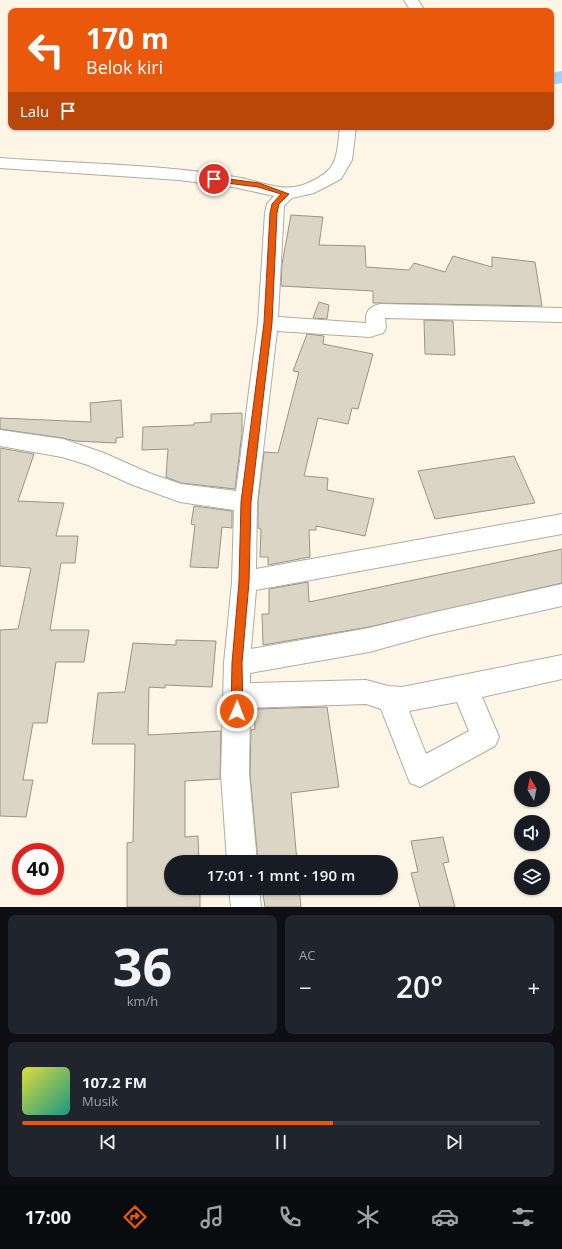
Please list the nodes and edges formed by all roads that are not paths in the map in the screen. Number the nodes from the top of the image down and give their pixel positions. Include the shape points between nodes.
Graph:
1 (348, 130) edge
2 (0, 163) edge
3 (286, 194) junction
4 (562, 315) edge
5 (268, 323) junction
6 (0, 438) edge
7 (246, 502) junction
8 (562, 524) edge
9 (244, 582) junction
10 (562, 595) edge
11 (237, 663) junction
12 (562, 666) edge
13 (464, 688) junction
14 (238, 696) junction
15 (391, 700) junction
16 (241, 855) edge
17 (245, 895) edge
18 (246, 907) edge

1 - 3 street via 344,160 335,175 308,190
2 - 3 street via 124,170 201,178 259,185
3 - 5 street via 276,204 274,213
4 - 5 street via 380,311 375,314 376,328 370,330
5 - 7 street
6 - 7 street via 63,448 180,493
7 - 9 street
8 - 9 street
9 - 11 street
10 - 11 street via 362,641
11 - 14 street
12 - 13 street
13 - 15 street
13 - 15 street via 485,737 420,773
14 - 15 street via 366,692
14 - 16 street via 235,774
17 - 18 street

